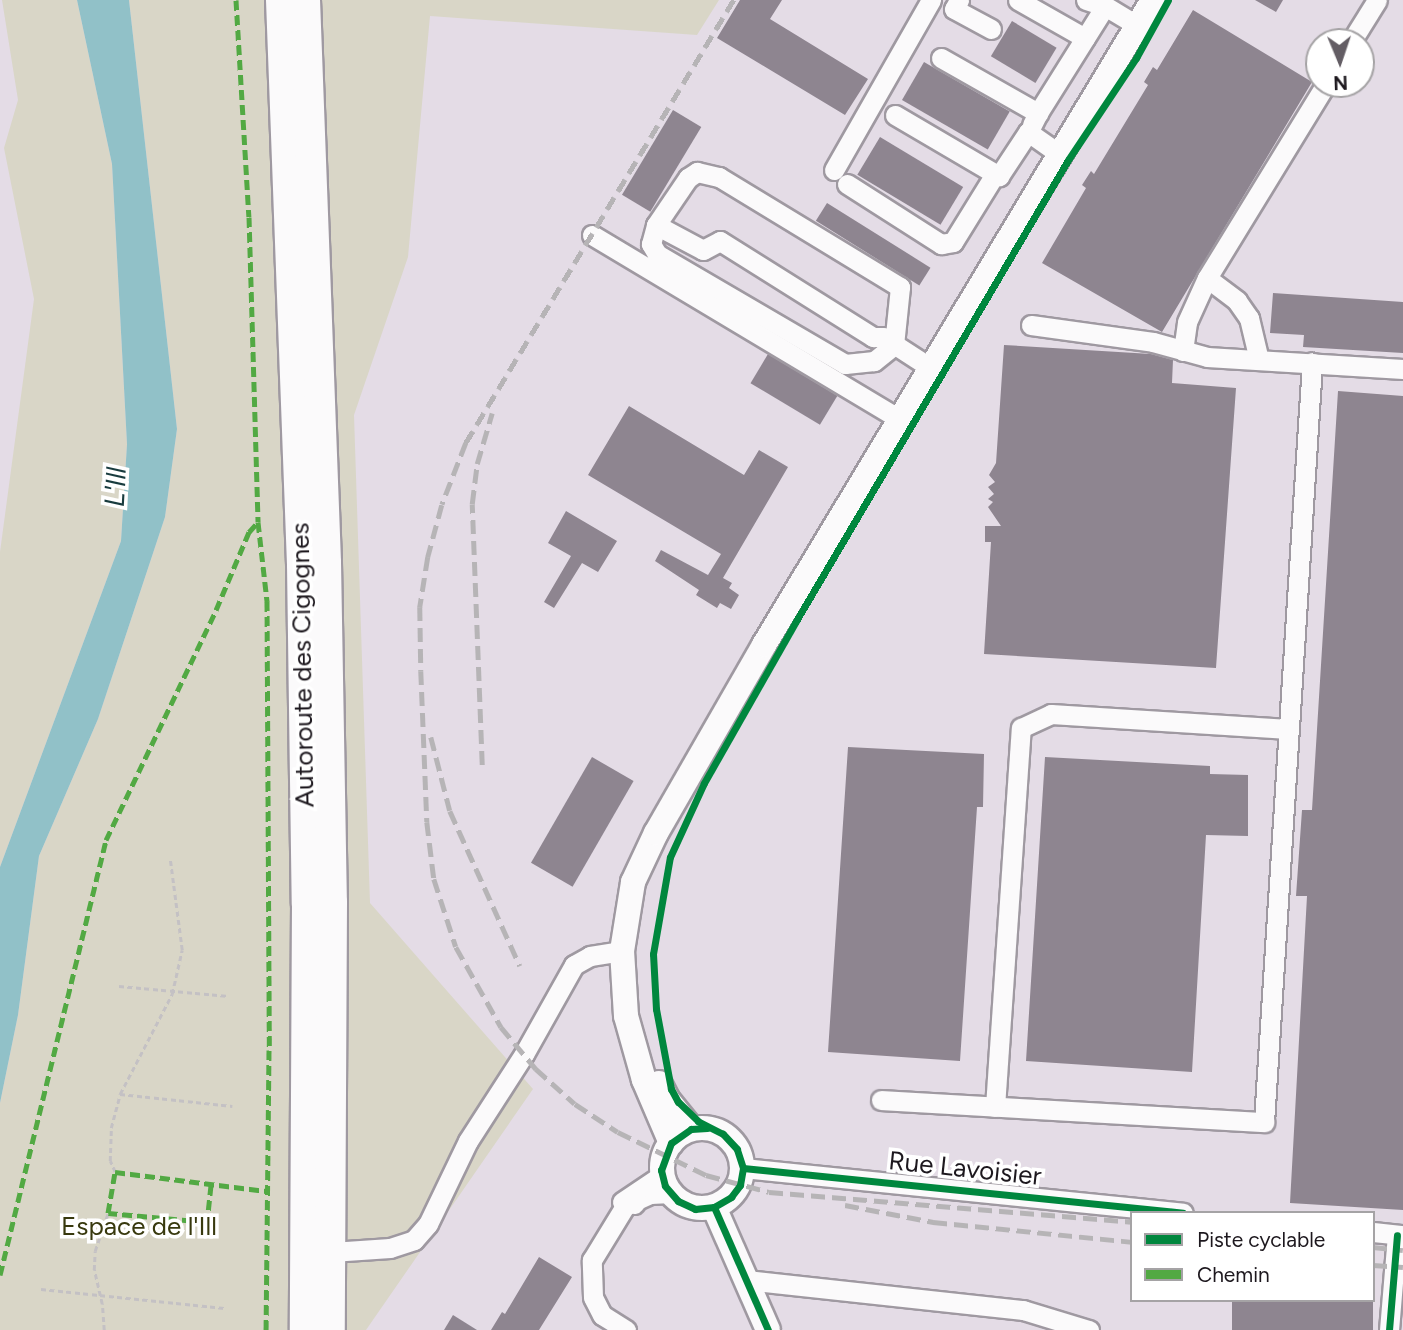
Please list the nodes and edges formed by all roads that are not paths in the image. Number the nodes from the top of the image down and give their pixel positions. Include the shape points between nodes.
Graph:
1 (281, 0) edge
2 (305, 0) edge
3 (931, 0) edge
4 (959, 0) edge
5 (1018, 0) edge
6 (1153, 0) edge
7 (1377, 0) edge
8 (1096, 3) edge
9 (1138, 26) junction
10 (1360, 28) edge
11 (992, 30) dead end
12 (1085, 38) junction
13 (941, 58) dead end
14 (1316, 98) edge
15 (1038, 113) junction
16 (895, 115) dead end
17 (1028, 132) junction
18 (1060, 154) junction
19 (995, 174) junction
20 (656, 225) junction
21 (592, 235) dead end
22 (1207, 278) junction
23 (1031, 325) dead end
24 (894, 345) junction
25 (1183, 351) junction
26 (1259, 360) junction
27 (1312, 363) junction
28 (931, 368) junction
29 (1403, 369) edge
30 (900, 419) junction
31 (1289, 729) junction
32 (672, 805) junction
33 (622, 951) junction
34 (881, 1100) dead end
35 (995, 1107) junction
36 (681, 1136) junction
37 (743, 1168) junction
38 (667, 1184) junction
39 (714, 1207) junction
40 (1163, 1211) edge
41 (1375, 1232) edge
42 (1400, 1235) edge
43 (331, 1252) junction
44 (591, 1277) junction
45 (746, 1279) junction
46 (304, 1330) edge
47 (330, 1330) edge
48 (626, 1330) edge
49 (768, 1330) edge
50 (1089, 1330) edge
51 (1388, 1330) edge

1 - 46 highway, Autoroute des Cigognes via 302,591 307,957
2 - 43 highway, Autoroute des Cigognes via 326,576 332,902
3 - 19 street via 841,177 942,244 953,242
4 - 11 street via 954,9
5 - 12 street
6 - 9 main road
7 - 10 street
8 - 9 street
8 - 12 street
9 - 18 main road
12 - 15 street
13 - 15 street
14 - 22 street
15 - 17 street
16 - 19 street
17 - 18 street
17 - 19 street via 999,176
18 - 28 main road
20 - 24 street via 703,250 720,241 873,337 883,337
20 - 24 street via 651,244 657,254 845,364 874,361
20 - 24 street via 688,178 705,172 719,177 900,287
21 - 30 street
22 - 25 street via 1187,322
22 - 26 street via 1249,318
23 - 25 street via 1153,342
24 - 28 street
25 - 26 street
26 - 27 street
27 - 29 street
27 - 31 street
28 - 30 main road
30 - 32 main road
31 - 35 street via 1051,714 1021,728
31 - 35 street via 1264,1122
32 - 33 main road via 634,882
32 - 36 main road via 643,884 634,948 646,1048
33 - 36 main road via 622,987 631,1039
33 - 43 street via 590,956 574,965 468,1141 428,1224 414,1240 380,1249
34 - 35 street
36 - 37 main road via 707,1128 723,1134 737,1149
36 - 38 main road via 663,1157
37 - 39 main road via 740,1185
37 - 40 street, Rue Lavoisier
38 - 39 main road via 678,1201 695,1209
38 - 44 street via 625,1206 592,1260
38 - 44 street via 628,1196 611,1213 585,1259
39 - 45 main road
41 - 42 street
42 - 51 street
43 - 47 highway, Autoroute des Cigognes
44 - 48 street via 593,1297 602,1315
45 - 49 main road
45 - 50 street via 1023,1310

